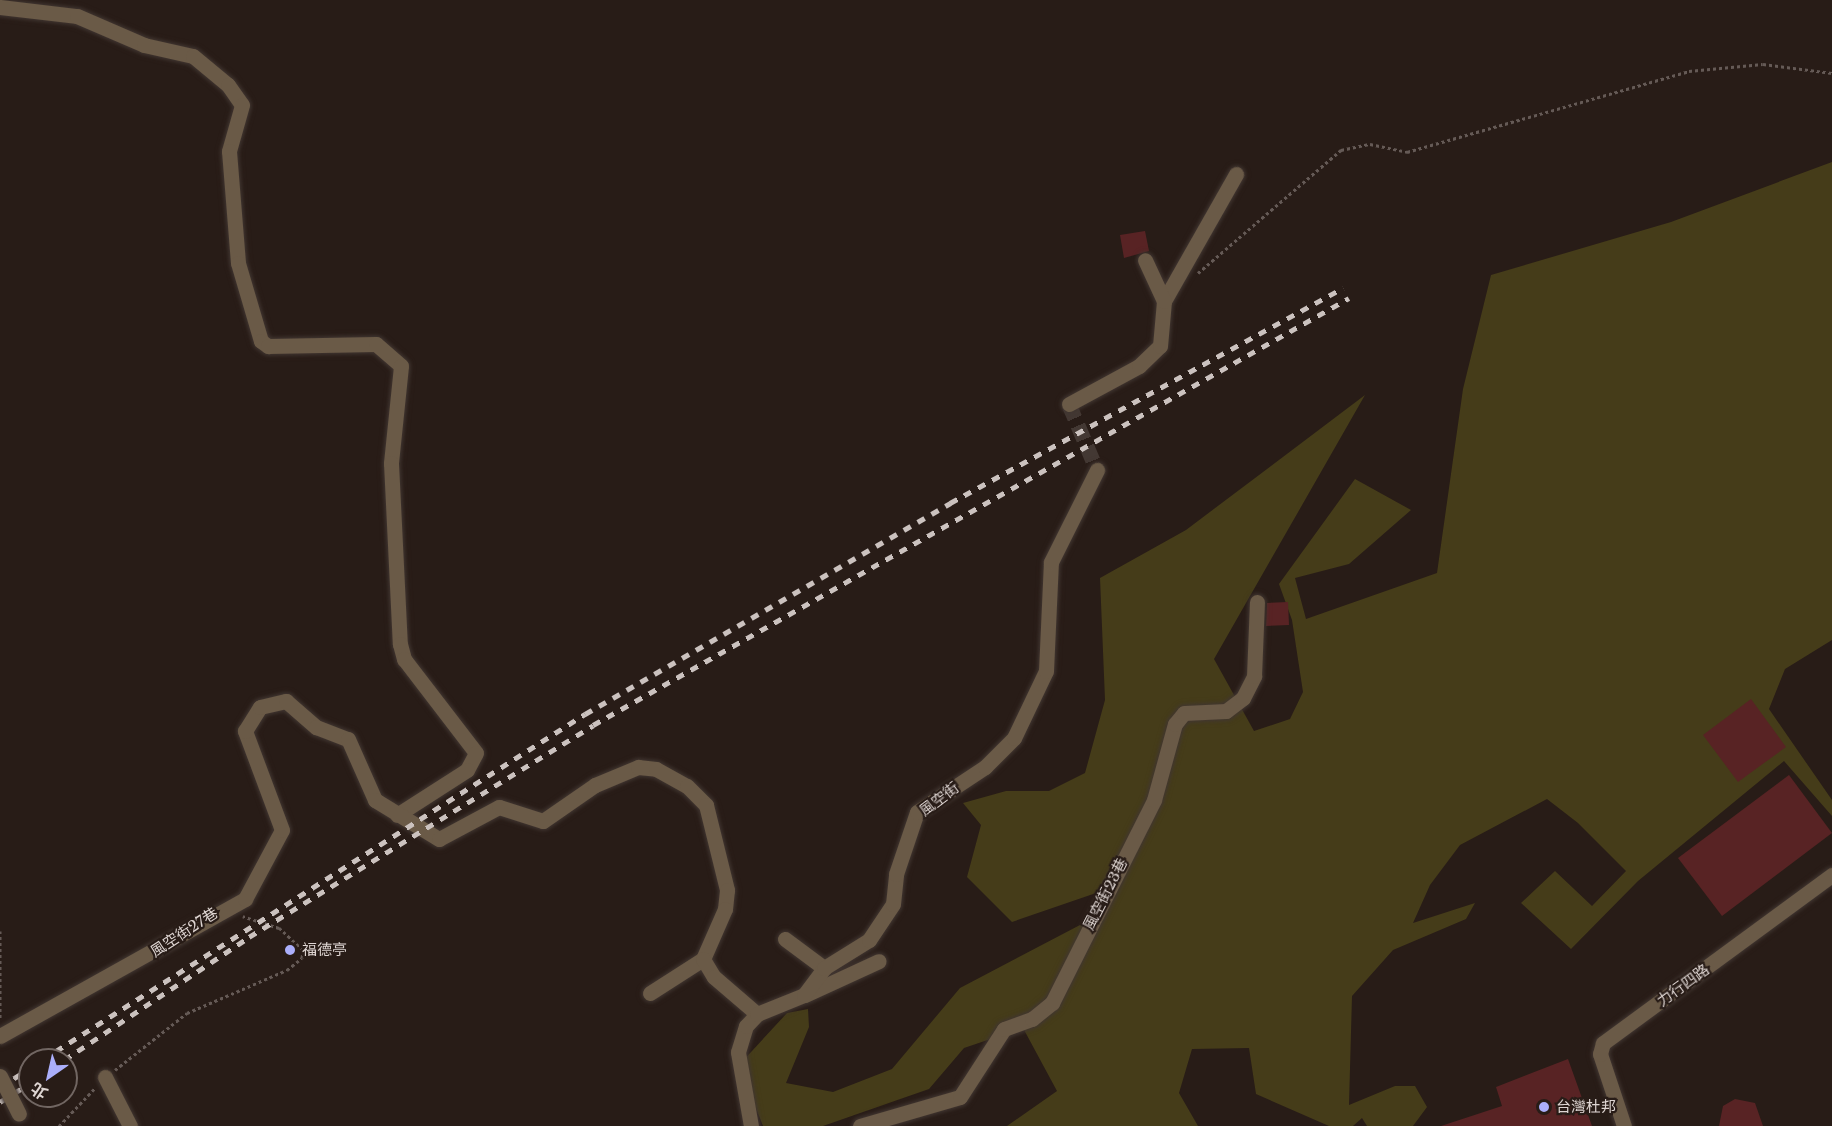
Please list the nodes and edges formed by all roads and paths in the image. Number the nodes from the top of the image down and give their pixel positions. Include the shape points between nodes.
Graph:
1 (0, 7) edge
2 (1832, 73) edge
3 (1236, 174) dead end
4 (1145, 260) dead end
5 (1189, 280) dead end
6 (1164, 301) junction
7 (1069, 404) dead end
8 (1097, 470) dead end
9 (1257, 602) dead end
10 (397, 815) junction
11 (1832, 875) edge
12 (226, 906) junction
13 (0, 931) edge
14 (785, 939) dead end
15 (703, 959) junction
16 (879, 962) dead end
17 (824, 968) junction
18 (650, 993) dead end
19 (804, 995) junction
20 (757, 1014) junction
21 (0, 1021) edge
22 (0, 1036) edge
23 (0, 1076) edge
24 (105, 1077) junction
25 (21, 1120) edge
26 (58, 1126) edge
27 (130, 1126) edge
28 (751, 1126) edge
29 (860, 1126) edge
30 (1624, 1126) edge

1 - 10 street via 77,16 144,45 193,56 228,85 242,105 229,151 238,263 261,341 268,346 376,344 401,366 391,463 400,644 404,659 476,753 467,770
2 - 5 path via 1763,64 1689,71 1407,153 1370,144 1341,150
3 - 6 street
4 - 6 street
6 - 7 street via 1160,346 1139,366
8 - 17 street, 風空街 via 1051,562 1046,671 1014,738 985,767 917,812 896,874 893,904 869,940
9 - 29 street, 風空街23巷 via 1254,676 1242,698 1226,711 1184,712 1175,724 1154,800 1052,1003 1032,1019 1004,1029 960,1097
10 - 12 street, 風空街27巷 via 368,789 348,739 315,728 286,701 260,707 245,731 282,830 245,898
10 - 15 street, 風空街27巷 via 439,839 499,807 543,821 595,785 638,767 656,769 687,786 706,806 725,868 725,909
11 - 30 street, 力行四路 via 1603,1043 1600,1054
12 - 22 street, 風空街27巷 via 161,948
12 - 24 path via 279,928 303,950 303,958 287,970 187,1013
13 - 21 path
14 - 17 street
15 - 18 street
15 - 20 street via 714,977
16 - 19 street
17 - 19 street, 風空街
19 - 20 street
20 - 28 street via 746,1026 738,1052
23 - 25 street, bridge
24 - 26 path
24 - 27 street

